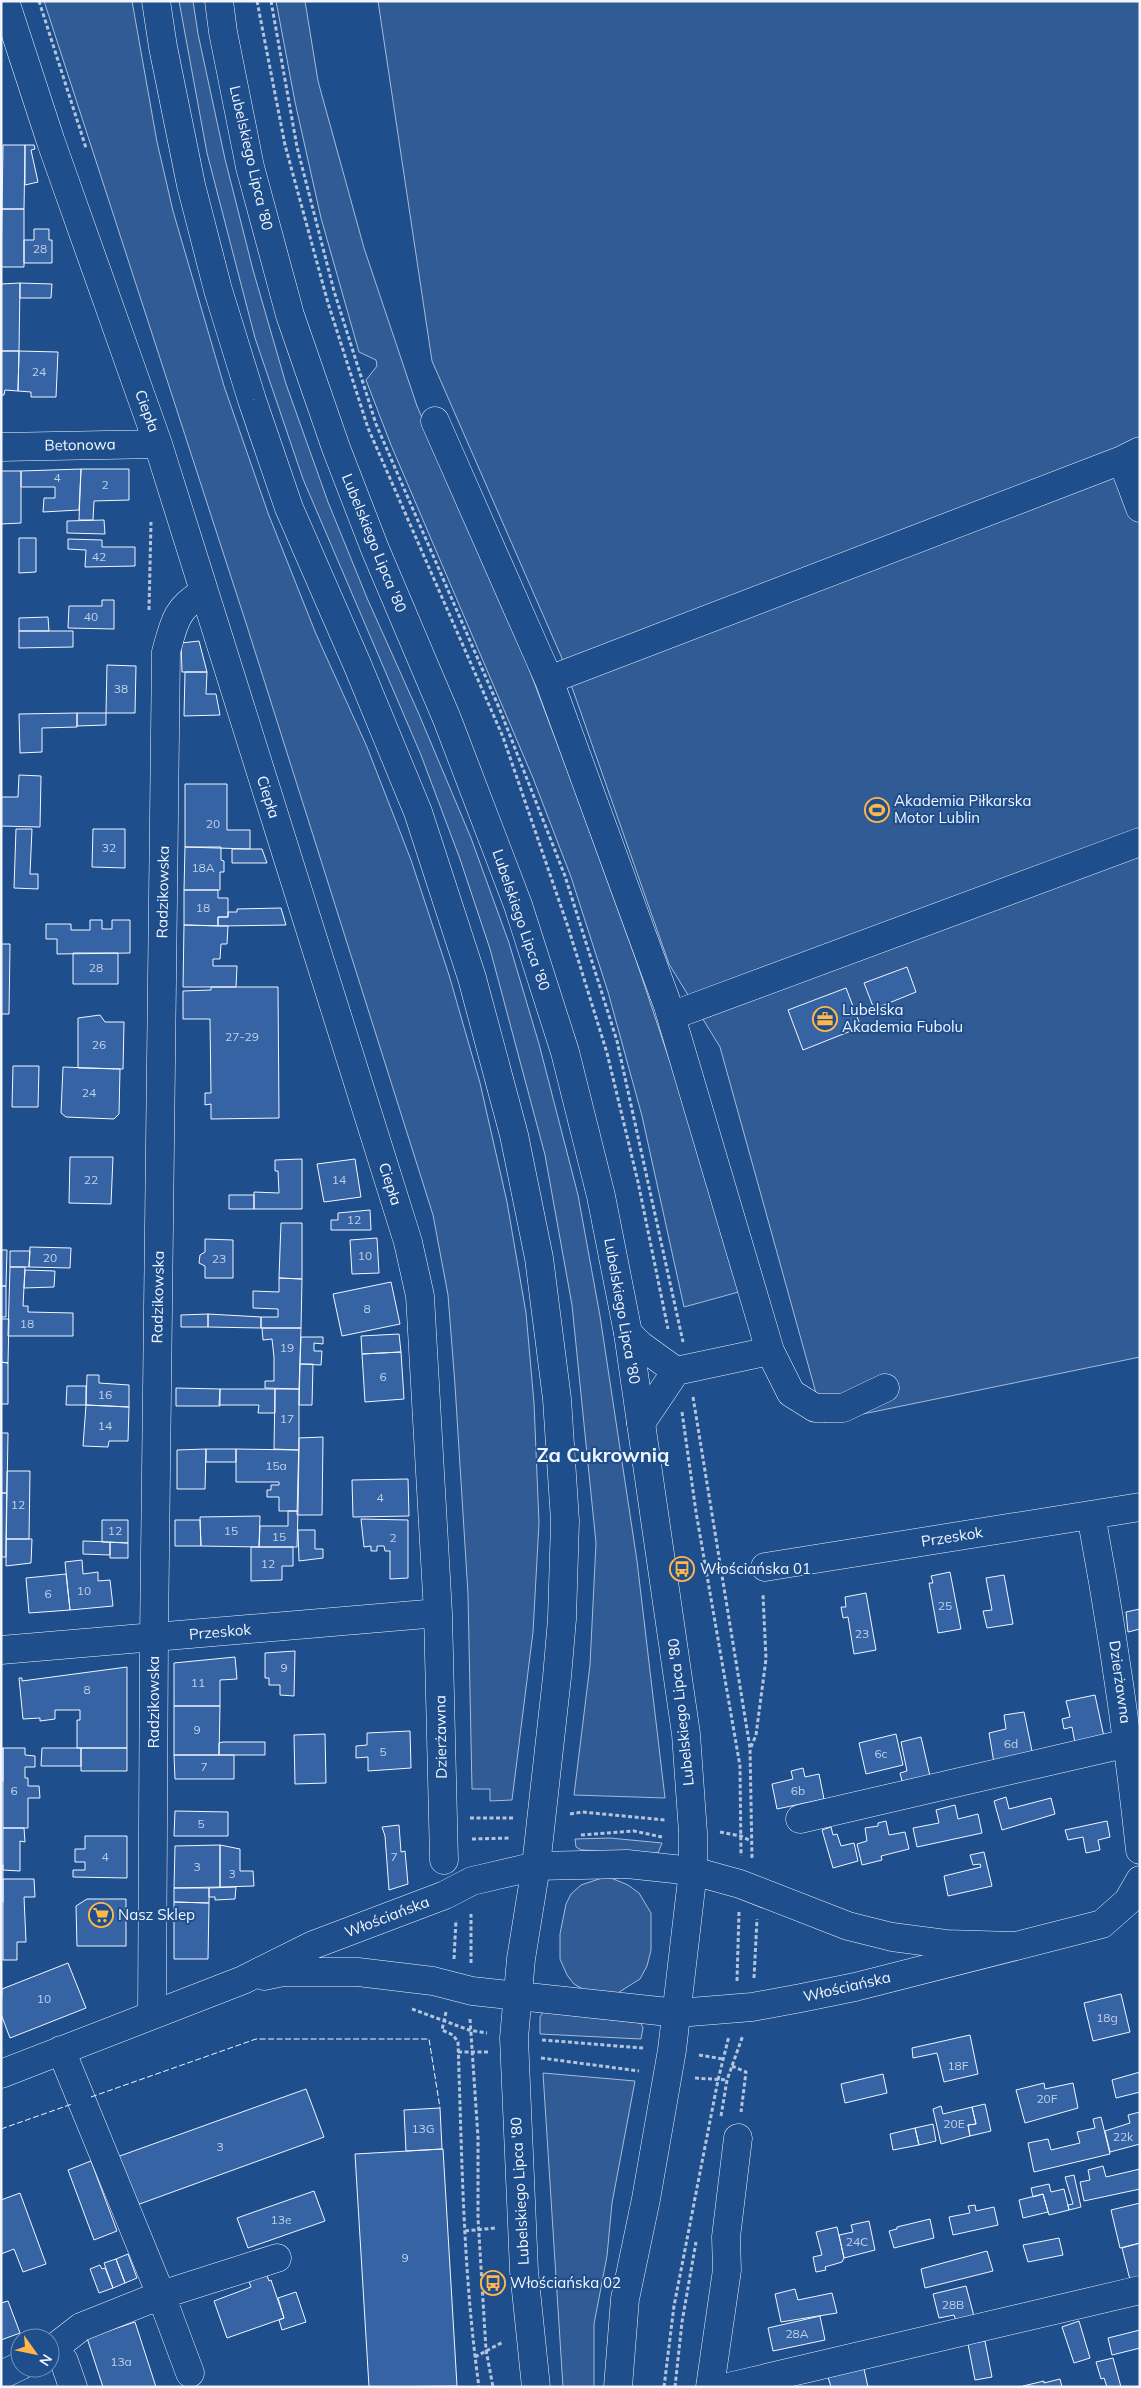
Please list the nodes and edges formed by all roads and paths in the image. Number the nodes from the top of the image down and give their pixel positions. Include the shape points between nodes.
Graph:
1 (5, 1) edge
2 (39, 1) edge
3 (156, 1) edge
4 (219, 1) edge
5 (88, 156) dead end
6 (435, 421) dead end
7 (158, 444) junction
8 (1, 447) edge
9 (1131, 456) edge
10 (1140, 508) edge
11 (203, 593) junction
12 (549, 680) junction
13 (1140, 842) edge
14 (671, 1016) junction
15 (628, 1333) junction
16 (770, 1350) junction
17 (676, 1371) junction
18 (885, 1388) dead end
19 (641, 1423) junction
20 (1140, 1507) edge
21 (1091, 1515) junction
22 (765, 1567) dead end
23 (763, 1597) dead end
24 (438, 1613) junction
25 (154, 1637) junction
26 (1, 1650) edge
27 (1128, 1743) junction
28 (750, 1748) dead end
29 (541, 1819) junction
30 (800, 1819) dead end
31 (469, 1825) dead end
32 (692, 1826) junction
33 (470, 1832) dead end
34 (751, 1841) dead end
35 (1140, 1850) edge
36 (444, 1860) dead end
37 (536, 1866) junction
38 (693, 1871) junction
39 (1140, 1880) edge
40 (465, 1885) junction
41 (1013, 1946) junction
42 (243, 1980) junction
43 (462, 1988) junction
44 (517, 1996) junction
45 (408, 2007) dead end
46 (678, 2013) junction
47 (152, 2015) junction
48 (445, 2020) junction
49 (469, 2030) junction
50 (514, 2046) junction
51 (61, 2050) junction
52 (458, 2052) junction
53 (471, 2052) junction
54 (723, 2059) dead end
55 (670, 2062) junction
56 (732, 2066) dead end
57 (1, 2074) edge
58 (727, 2080) dead end
59 (738, 2138) joint
60 (277, 2258) dead end
61 (1140, 2290) edge
62 (161, 2295) junction
63 (60, 2344) edge
64 (60, 2357) edge
65 (190, 2373) dead end
66 (73, 2387) edge
67 (479, 2387) edge
68 (494, 2387) edge
69 (536, 2387) edge
70 (618, 2387) edge
71 (710, 2387) edge
72 (728, 2387) edge

1 - 7 street, Ciepła via 51,142
2 - 5 path
3 - 29 street via 191,185 249,391 289,508 418,812 472,978 516,1145 539,1258 557,1399 565,1521 562,1619
4 - 15 street, Lubelskiego Lipca '80 via 250,167 290,315 375,549 447,719 518,905 567,1062 600,1196
6 - 12 street
7 - 8 street, Betonowa
7 - 11 street, Ciepła
9 - 10 street
9 - 12 street
11 - 24 street, Ciepła via 410,1251 420,1296
11 - 25 street, Radzikowska via 187,602 175,619 166,652
12 - 14 street
13 - 14 street
14 - 16 street
15 - 17 street
15 - 19 street, Lubelskiego Lipca '80
16 - 17 street
16 - 18 street via 791,1393 815,1408 843,1408
17 - 19 street
19 - 32 street, Lubelskiego Lipca '80 via 677,1660
20 - 21 street, Przeskok
21 - 22 street, Przeskok
21 - 27 street, Dzierżawna
23 - 28 path via 766,1659 756,1735
24 - 25 street, Przeskok
24 - 36 street, Dzierżawna
25 - 26 street, Przeskok
25 - 47 street, Radzikowska
27 - 30 street
27 - 35 street, Dzierżawna
29 - 31 path via 467,1818
29 - 32 path via 582,1812 659,1818
29 - 37 street
32 - 34 path
32 - 38 street, Lubelskiego Lipca '80
33 - 40 path
37 - 38 street, Włościańska via 627,1864
37 - 40 street, Włościańska
37 - 44 street, Lubelskiego Lipca '80
38 - 41 street, Włościańska via 740,1884 848,1926 892,1937 946,1944
38 - 46 street, Lubelskiego Lipca '80
39 - 41 street, Włościańska via 1128,1901 1102,1924
40 - 42 street, Włościańska via 313,1946
40 - 43 path
40 - 43 path via 470,1950
41 - 46 street, Włościańska via 801,1998 752,2007
42 - 43 street, Włościańska via 283,1972 332,1971 395,1976
42 - 47 street, Włościańska
43 - 44 street, Włościańska
43 - 48 path
43 - 49 path
44 - 46 street, Włościańska
44 - 50 street, Lubelskiego Lipca '80
45 - 48 path
46 - 55 street
47 - 51 street, Włościańska
48 - 49 path
48 - 52 path via 442,2030 458,2042
49 - 50 path
49 - 53 path
50 - 53 path
50 - 55 path
50 - 55 path
50 - 69 street, Lubelskiego Lipca '80 via 524,2271
51 - 57 street, Włościańska
51 - 62 street
52 - 53 path
52 - 67 path via 464,2209
53 - 68 path via 478,2137 478,2218 486,2350
54 - 55 path
55 - 58 path
55 - 70 street via 625,2299
56 - 59 path via 746,2072
59 - 71 street via 726,2237 727,2270
60 - 62 street
61 - 72 street
62 - 63 street via 81,2327
62 - 65 street
64 - 66 street

